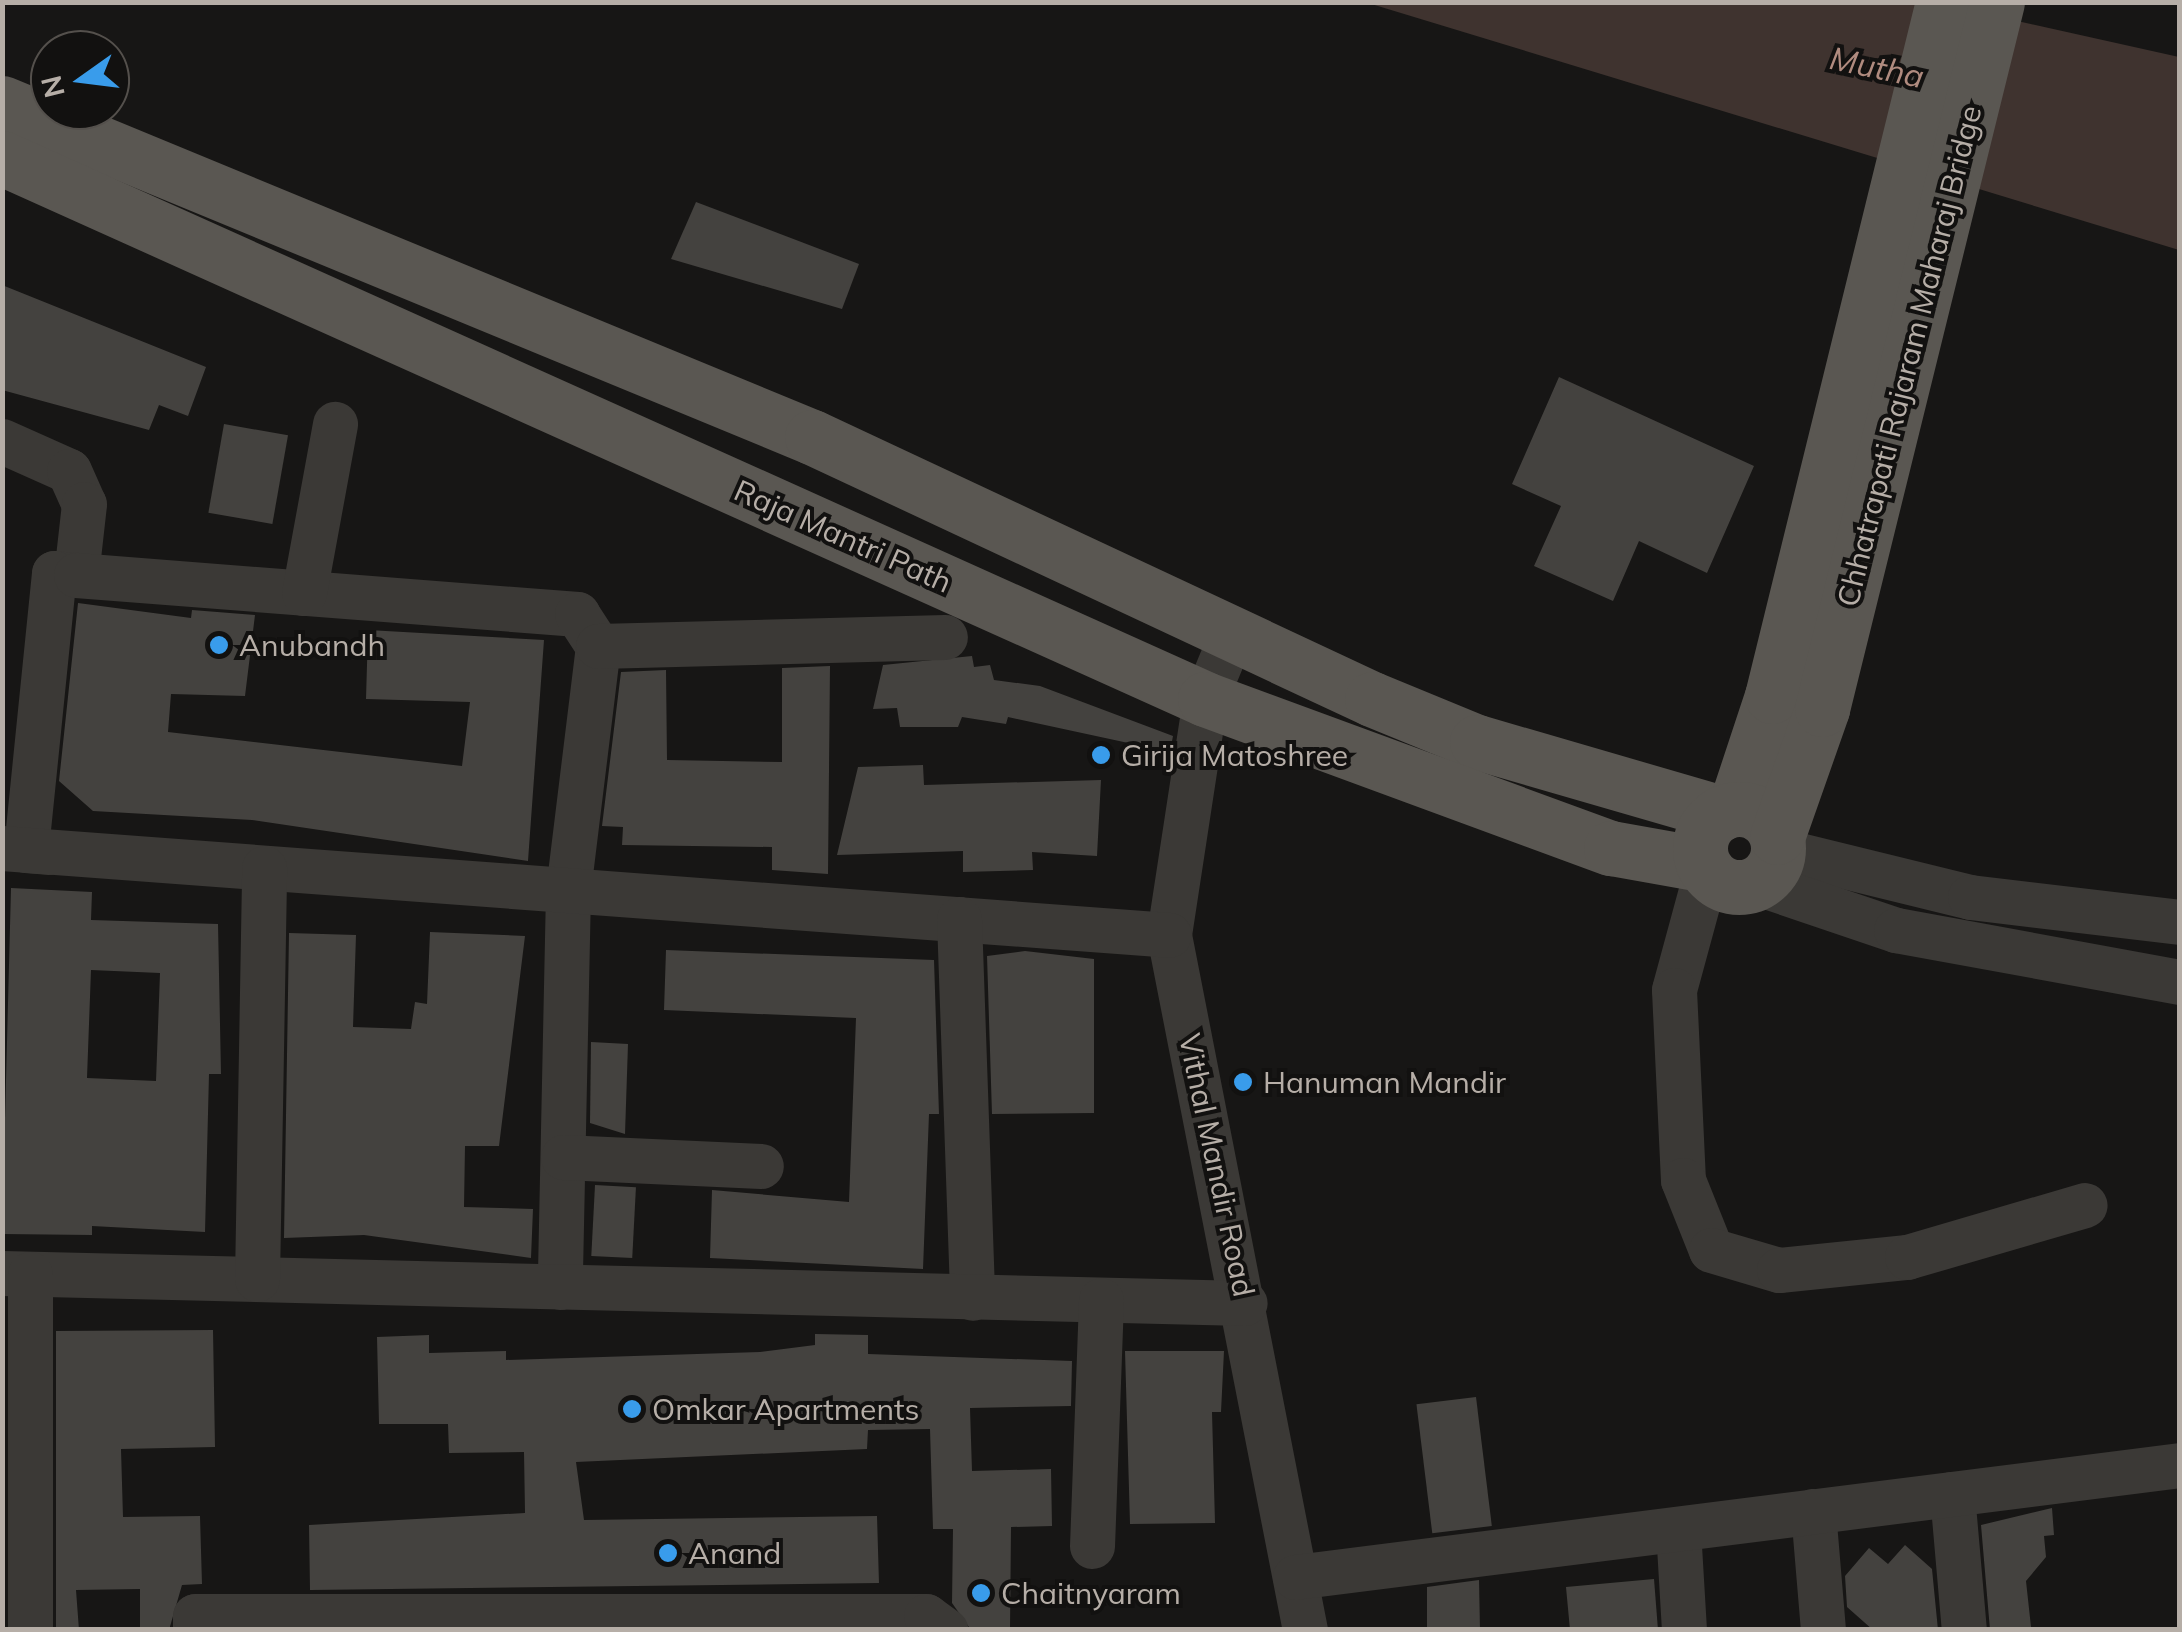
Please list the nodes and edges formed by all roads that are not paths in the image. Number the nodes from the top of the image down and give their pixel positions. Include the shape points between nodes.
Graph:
1 (1943, 2) edge
2 (1997, 2) edge
3 (2, 104) edge
4 (2, 158) edge
5 (335, 424) dead end
6 (2, 441) edge
7 (76, 576) junction
8 (304, 593) junction
9 (945, 636) dead end
10 (1231, 636) junction
11 (598, 646) junction
12 (1205, 699) junction
13 (1797, 703) junction
14 (1740, 847) junction
15 (2, 848) edge
16 (48, 852) junction
17 (264, 868) junction
18 (568, 890) junction
19 (959, 920) junction
20 (2180, 922) edge
21 (1169, 935) junction
22 (2180, 982) edge
23 (562, 1157) junction
24 (761, 1166) dead end
25 (2085, 1205) dead end
26 (16, 1273) edge
27 (257, 1280) junction
28 (560, 1288) junction
29 (972, 1298) junction
30 (1102, 1300) junction
31 (1245, 1303) junction
32 (2180, 1465) edge
33 (1952, 1494) junction
34 (1812, 1512) junction
35 (1678, 1529) junction
36 (1092, 1546) dead end
37 (1295, 1577) junction
38 (30, 1630) edge
39 (195, 1630) edge
40 (945, 1630) edge
41 (1305, 1630) edge
42 (1684, 1630) edge
43 (1823, 1630) edge
44 (1964, 1630) edge

1 - 13 main road, Chhatrapati Rajaram Maharaj Bridge
2 - 13 main road, Chhatrapati Rajaram Maharaj Bridge
3 - 10 main road via 812,437
4 - 12 main road, Raja Mantri Path
5 - 8 street
6 - 7 street via 69,471 84,504
7 - 8 street
7 - 16 street via 54,573 26,850
8 - 11 street via 577,614
9 - 11 street
10 - 12 street, Vithal Mandir Road
10 - 14 main road
11 - 18 street
12 - 14 main road, Raja Mantri Path via 1611,848
12 - 21 street, Vithal Mandir Road
13 - 14 main road
14 - 20 street via 1970,897
14 - 22 street via 1896,930
14 - 25 street via 1674,990 1682,1180 1711,1250 1780,1270 1907,1258
15 - 16 street
16 - 17 street
17 - 18 street
17 - 27 street
18 - 19 street
18 - 23 street
19 - 21 street
19 - 29 street
21 - 31 street, Vithal Mandir Road
23 - 24 street
23 - 28 street
26 - 27 street
26 - 38 street
27 - 28 street
28 - 29 street
29 - 30 street
30 - 31 street
30 - 36 street
31 - 37 street, Vithal Mandir Road
32 - 33 street
33 - 34 street
33 - 44 street
34 - 35 street
34 - 43 street
35 - 37 street
35 - 42 street
37 - 41 street, Vithal Mandir Road
39 - 40 street via 195,1616 926,1616

